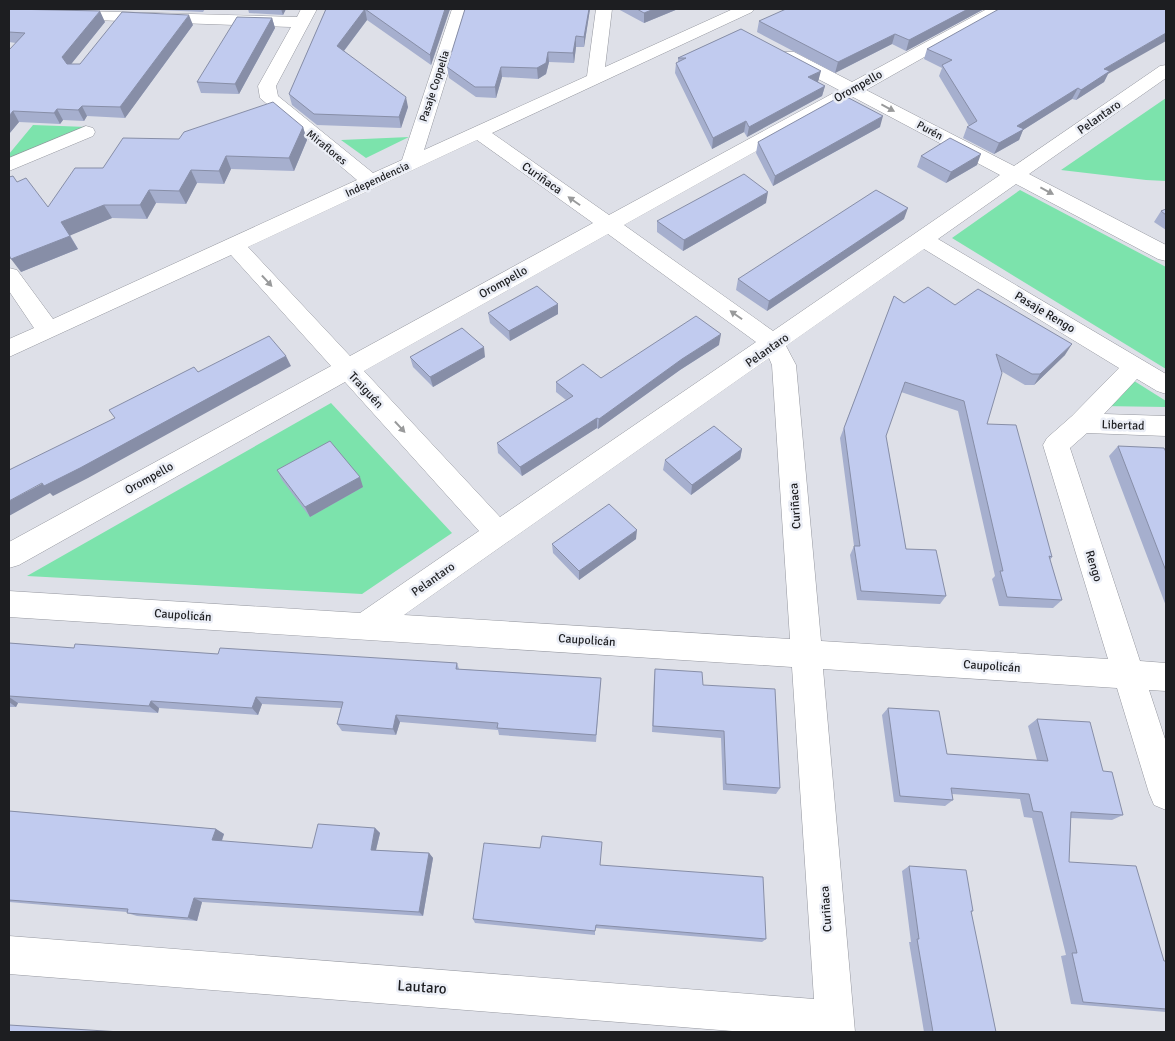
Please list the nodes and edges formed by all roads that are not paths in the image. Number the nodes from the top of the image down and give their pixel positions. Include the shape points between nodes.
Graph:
1 (460, 9) edge
2 (604, 9) edge
3 (746, 9) edge
4 (998, 9) edge
5 (9, 12) edge
6 (124, 12) edge
7 (305, 15) edge
8 (720, 20) junction
9 (109, 31) edge
10 (742, 32) edge
11 (776, 49) edge
12 (1166, 70) edge
13 (595, 78) junction
14 (852, 90) junction
15 (86, 132) dead end
16 (478, 132) junction
17 (410, 164) junction
18 (9, 165) edge
19 (1016, 175) junction
20 (371, 182) junction
21 (608, 224) junction
22 (924, 240) junction
23 (234, 245) junction
24 (1166, 254) edge
25 (9, 275) edge
26 (49, 331) junction
27 (774, 344) junction
28 (9, 349) edge
29 (1135, 366) junction
30 (347, 369) junction
31 (1166, 385) edge
32 (1081, 423) junction
33 (1166, 426) edge
34 (499, 534) junction
35 (9, 556) edge
36 (9, 604) edge
37 (365, 626) junction
38 (806, 654) junction
39 (1129, 674) junction
40 (1166, 677) edge
41 (1166, 793) edge
42 (9, 955) edge
43 (835, 1026) edge

1 - 17 street, Pasaje Coppelia
2 - 13 street
3 - 8 street, Independencia
4 - 14 street, Orompello
5 - 6 street
6 - 7 street
6 - 9 street
7 - 20 street, Miraflores via 267,86 269,98
8 - 10 street
8 - 13 street, Independencia
11 - 14 street, Purén
12 - 19 street, Pelantaro
13 - 16 street, Independencia
14 -> 19 street, Purén
14 - 21 street, Orompello
15 - 18 street
16 - 17 street, Independencia
21 -> 16 street, Curiñaca
17 - 20 street, Independencia
19 - 22 street, Pelantaro
19 -> 24 street, Purén
20 - 23 street, Independencia
27 -> 21 street, Curiñaca
21 - 30 street, Orompello
22 - 27 street, Pelantaro
22 - 29 street, Pasaje Rengo
23 - 26 street, Independencia
23 -> 30 street, Traiguén
25 - 26 street
26 - 28 street, Independencia
27 - 34 street, Pelantaro
27 - 38 street, Curiñaca via 784,365
29 - 31 street, Pasaje Rengo
29 - 32 street, Rengo
30 -> 34 street, Traiguén
30 - 35 street, Orompello
32 - 33 street, Libertad
32 - 39 street, Rengo via 1056,445
34 - 37 street, Pelantaro
36 - 37 street, Caupolicán
37 - 38 street, Caupolicán
38 - 39 street, Caupolicán
38 - 43 street, Curiñaca
39 - 40 street, Caupolicán
39 - 41 street, Rengo
42 - 43 street, Lautaro

